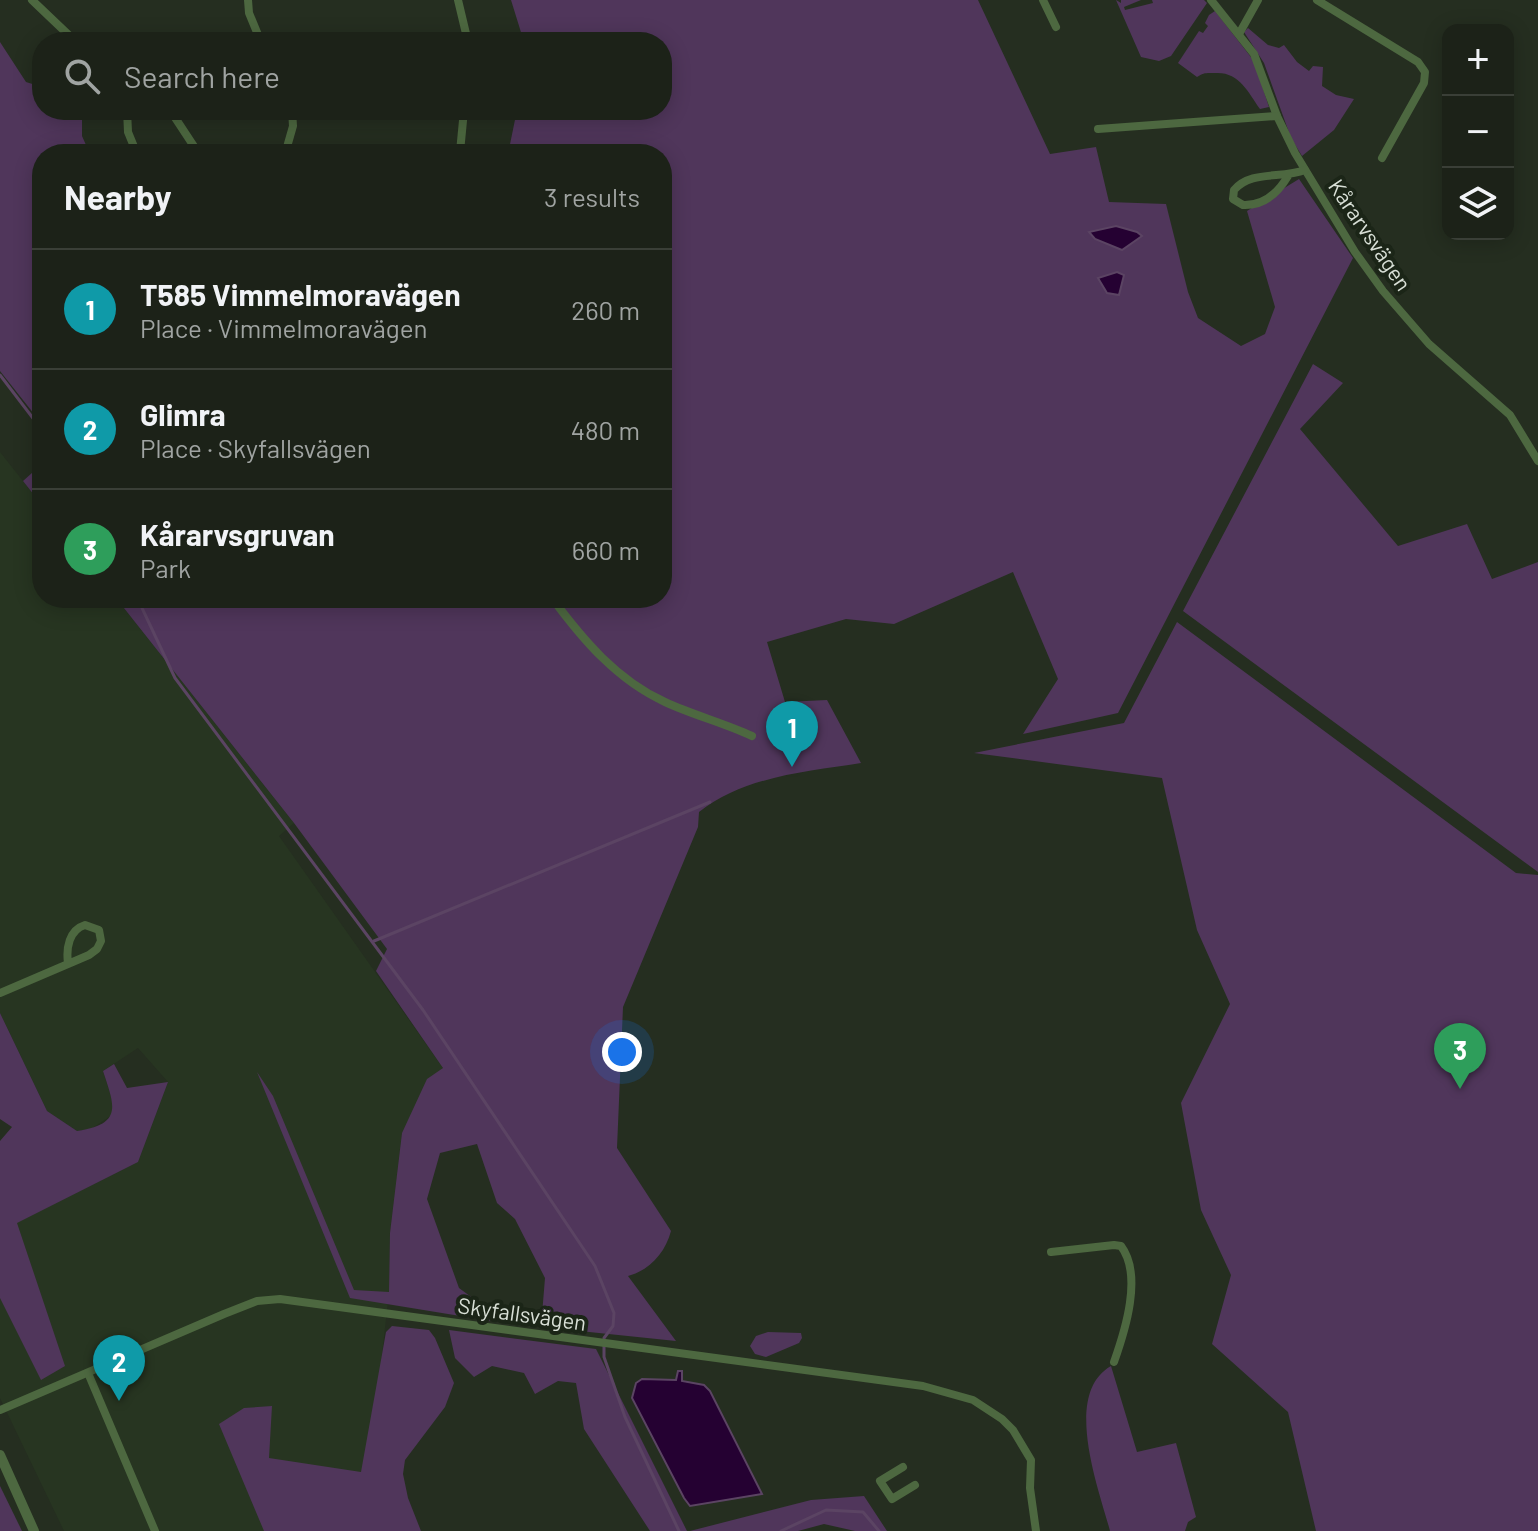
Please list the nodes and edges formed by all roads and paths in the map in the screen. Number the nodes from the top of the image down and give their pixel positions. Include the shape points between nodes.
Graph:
1 (32, 0) edge
2 (248, 0) edge
3 (458, 0) edge
4 (1043, 0) edge
5 (1211, 0) edge
6 (1258, 0) edge
7 (1317, 0) edge
8 (1056, 27) dead end
9 (66, 32) edge
10 (257, 32) edge
11 (466, 32) edge
12 (1239, 34) junction
13 (1277, 116) junction
14 (127, 120) edge
15 (177, 120) edge
16 (293, 120) edge
17 (463, 120) edge
18 (1098, 129) dead end
19 (133, 144) edge
20 (192, 144) edge
21 (288, 144) edge
22 (461, 144) edge
23 (1382, 158) dead end
24 (1305, 170) junction
25 (1288, 176) junction
26 (1538, 461) edge
27 (560, 608) edge
28 (752, 736) dead end
29 (68, 963) junction
30 (0, 993) edge
31 (1051, 1252) dead end
32 (1114, 1362) dead end
33 (88, 1373) junction
34 (0, 1410) edge
35 (0, 1455) edge
36 (903, 1467) dead end
37 (915, 1485) dead end
38 (34, 1531) edge
39 (155, 1531) edge
40 (1036, 1531) edge

1 - 9 street
2 - 10 street
3 - 11 street
4 - 8 street
5 - 12 street, Kårarvsvägen
6 - 12 street
7 - 23 street via 1418,62 1425,72 1424,83
12 - 13 street, Kårarvsvägen via 1263,73
13 - 18 street
13 - 24 street, Kårarvsvägen
14 - 19 street
15 - 20 street
16 - 21 street
17 - 22 street
24 - 25 street
24 - 26 street, Kårarvsvägen via 1383,291 1437,352 1510,415
25 - 25 street via 1261,203 1243,205 1233,199 1234,190 1248,180
27 - 28 street via 593,649 643,691
29 - 29 street via 97,949 99,930 76,928
29 - 30 street
31 - 32 street via 1114,1245 1128,1255 1127,1325
33 - 34 street, Skyfallsvägen
33 - 39 street
33 - 40 street, Skyfallsvägen via 252,1303 280,1299 923,1386 973,1400 1013,1430 1031,1460
35 - 38 street
36 - 37 street via 880,1481 892,1499

